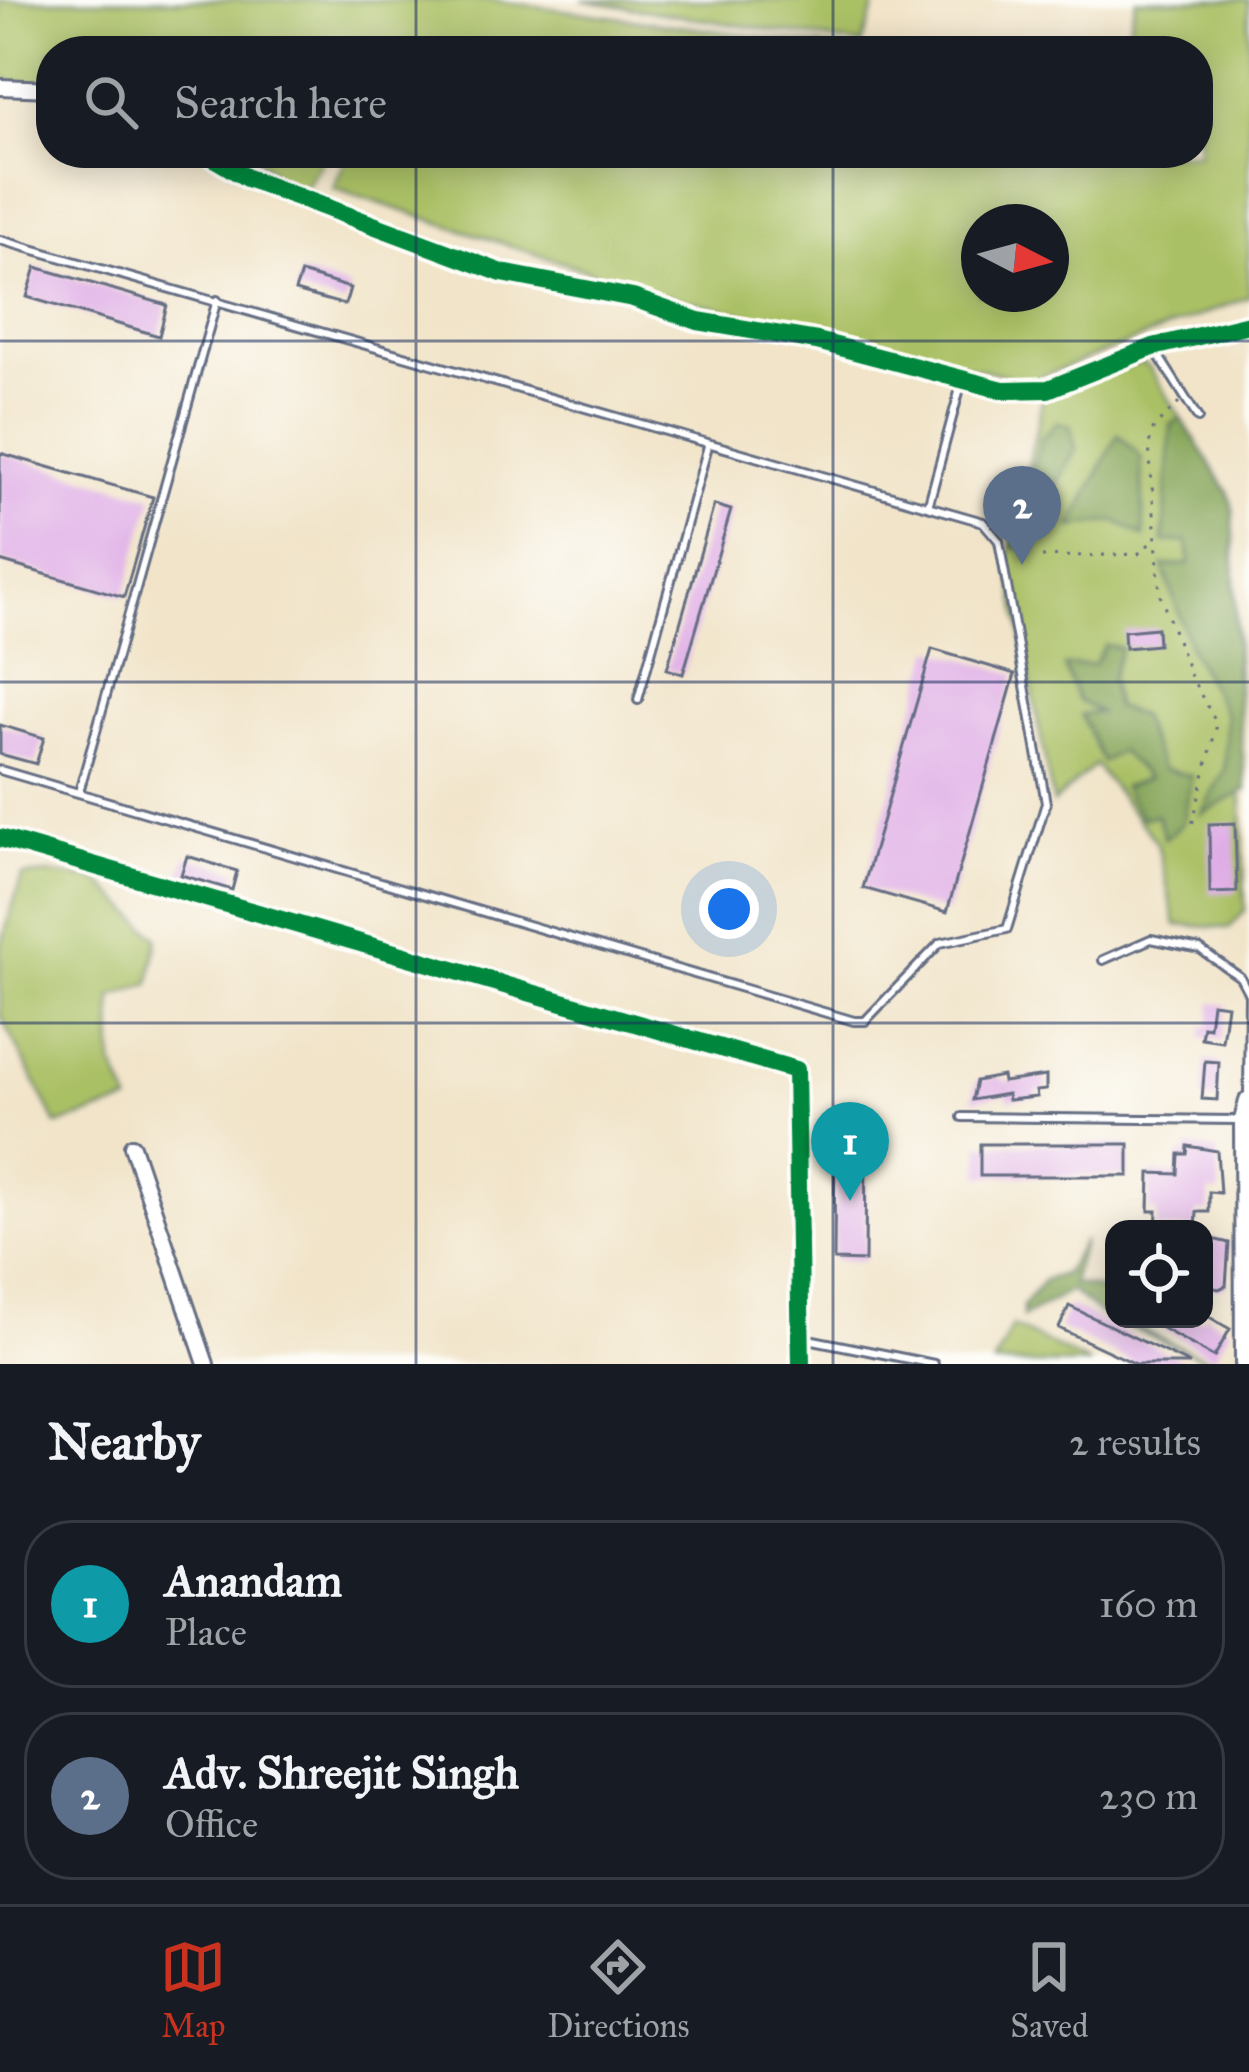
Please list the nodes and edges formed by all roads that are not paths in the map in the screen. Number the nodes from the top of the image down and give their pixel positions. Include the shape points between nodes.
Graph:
1 (0, 87) edge
2 (36, 88) edge
3 (231, 168) edge
4 (0, 240) edge
5 (217, 300) junction
6 (1249, 324) edge
7 (1153, 347) junction
8 (962, 381) junction
9 (1198, 418) dead end
10 (708, 446) junction
11 (929, 503) junction
12 (638, 700) dead end
13 (0, 770) edge
14 (79, 792) junction
15 (0, 838) edge
16 (1103, 960) dead end
17 (1247, 1107) edge
18 (962, 1117) dead end
19 (132, 1146) dead end
20 (801, 1337) junction
21 (206, 1364) edge
22 (801, 1364) edge
23 (934, 1364) edge
24 (1244, 1364) edge

1 - 2 street
3 - 8 street via 502,273
4 - 5 lane
5 - 10 lane
5 - 14 lane
6 - 7 street
7 - 8 street via 1033,392
7 - 9 lane
8 - 11 lane
10 - 11 lane
10 - 12 lane
11 - 14 lane via 997,533 1046,817 1007,929 940,943 865,1021
13 - 14 lane
15 - 20 street via 796,1070
16 - 17 lane via 1150,939 1200,949 1240,977 1249,994
17 - 18 lane
17 - 24 main road
19 - 21 street
20 - 22 street
20 - 23 lane

